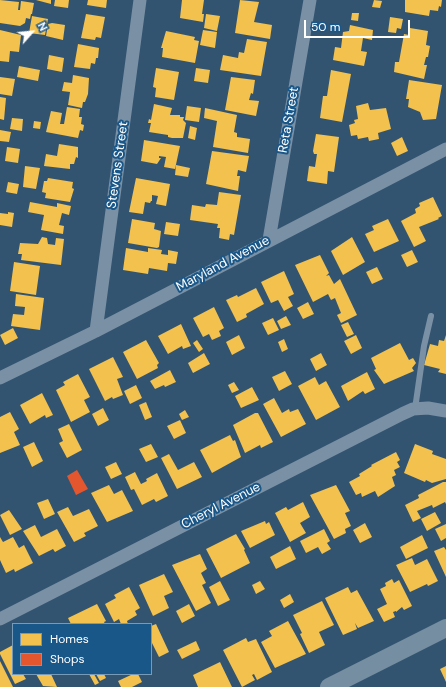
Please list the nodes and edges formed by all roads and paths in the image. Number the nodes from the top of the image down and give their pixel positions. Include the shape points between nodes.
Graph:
1 (140, 0) edge
2 (310, 0) edge
3 (446, 149) edge
4 (268, 240) junction
5 (431, 316) dead end
6 (96, 331) junction
7 (0, 378) edge
8 (415, 409) junction
9 (446, 411) edge
10 (0, 619) edge
11 (446, 628) edge
12 (329, 687) edge

1 - 6 street, Stevens Street
2 - 4 street, Reta Street
3 - 4 street, Maryland Avenue
4 - 6 street, Maryland Avenue
5 - 8 lane
6 - 7 street, Maryland Avenue
8 - 9 street, Cheryl Avenue
8 - 10 street, Cheryl Avenue
11 - 12 main road

